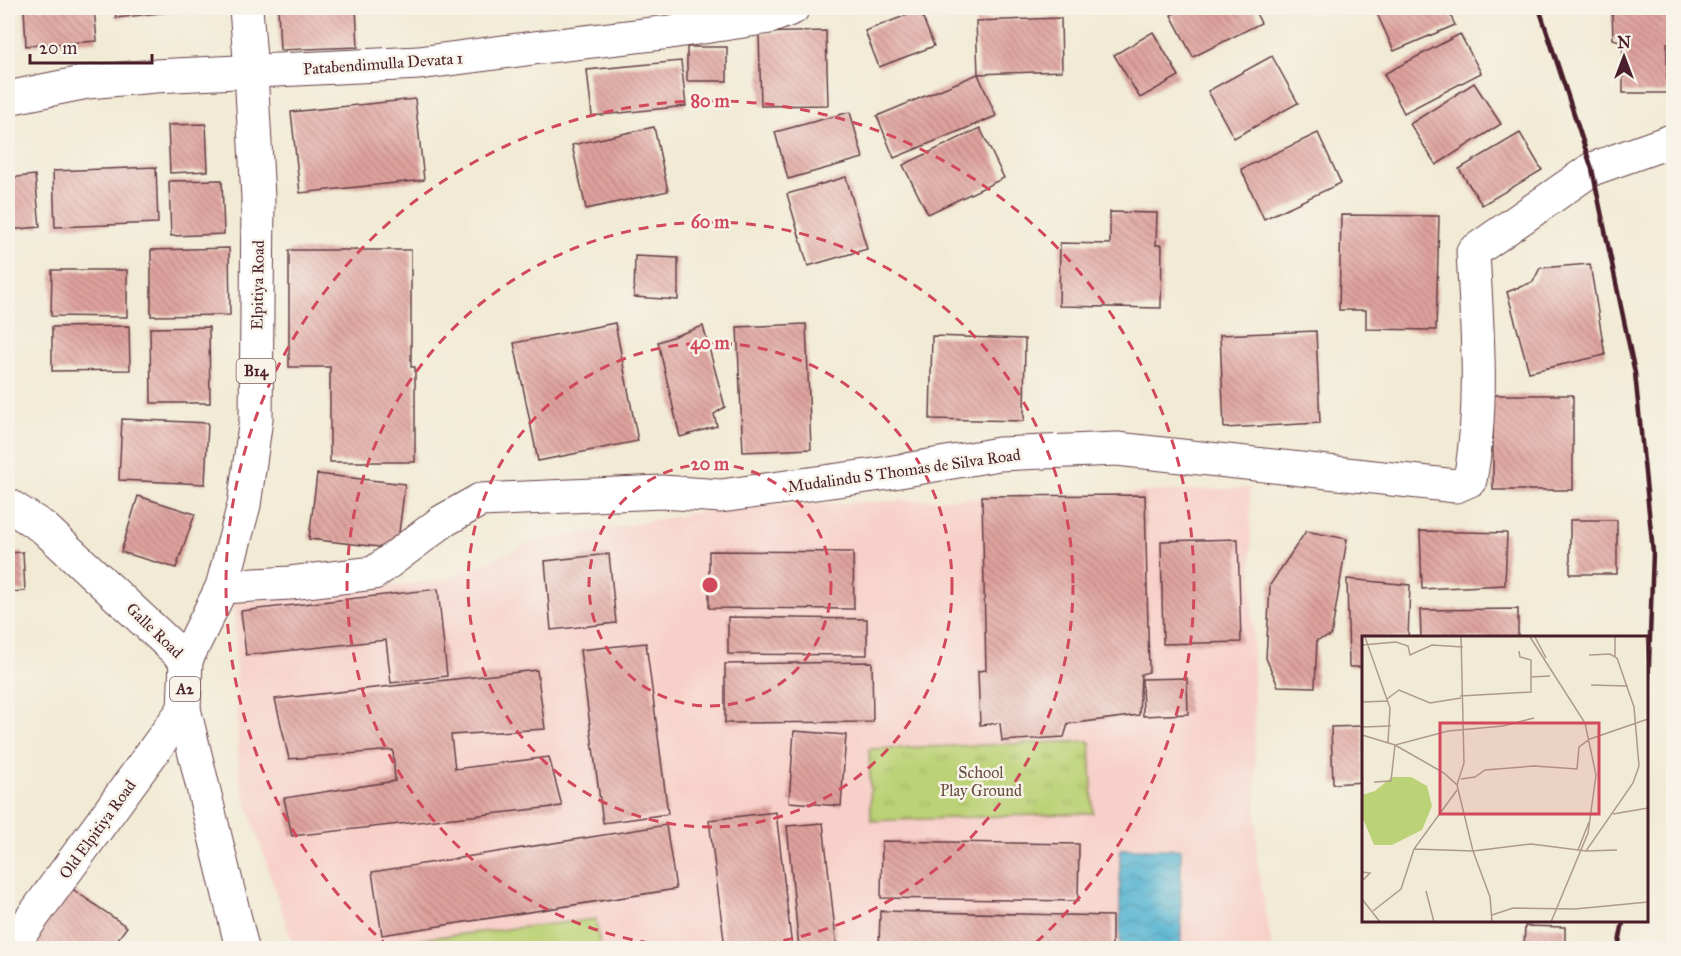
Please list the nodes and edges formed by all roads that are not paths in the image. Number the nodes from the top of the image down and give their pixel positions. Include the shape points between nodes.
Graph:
1 (246, 8) edge
2 (793, 8) edge
3 (251, 72) junction
4 (8, 98) edge
5 (1674, 140) edge
6 (8, 505) edge
7 (222, 587) junction
8 (186, 660) junction
9 (184, 709) junction
10 (10, 948) edge
11 (242, 948) edge

1 - 3 main road, Elpitiya Road / B14
2 - 3 main road, Patabendimulla Devata 1 via 770,17 692,29 419,63
3 - 4 main road, Patabendimulla Devata 1 via 87,82
3 - 7 main road, Elpitiya Road / B14 via 258,198 256,419 244,505
5 - 7 main road, Mudalindu S Thomas de Silva Road via 1592,169 1473,252 1479,365 1475,451 1470,480 1456,486 1117,449 999,454 721,496 662,492 480,500 443,520 374,573
6 - 8 main road, Galle Road / A2 via 44,528
7 - 8 main road, Elpitiya Road / B14
8 - 9 main road, Galle Road / A2
9 - 10 main road, Old Elpitiya Road
9 - 11 main road, Galle Road / A2

